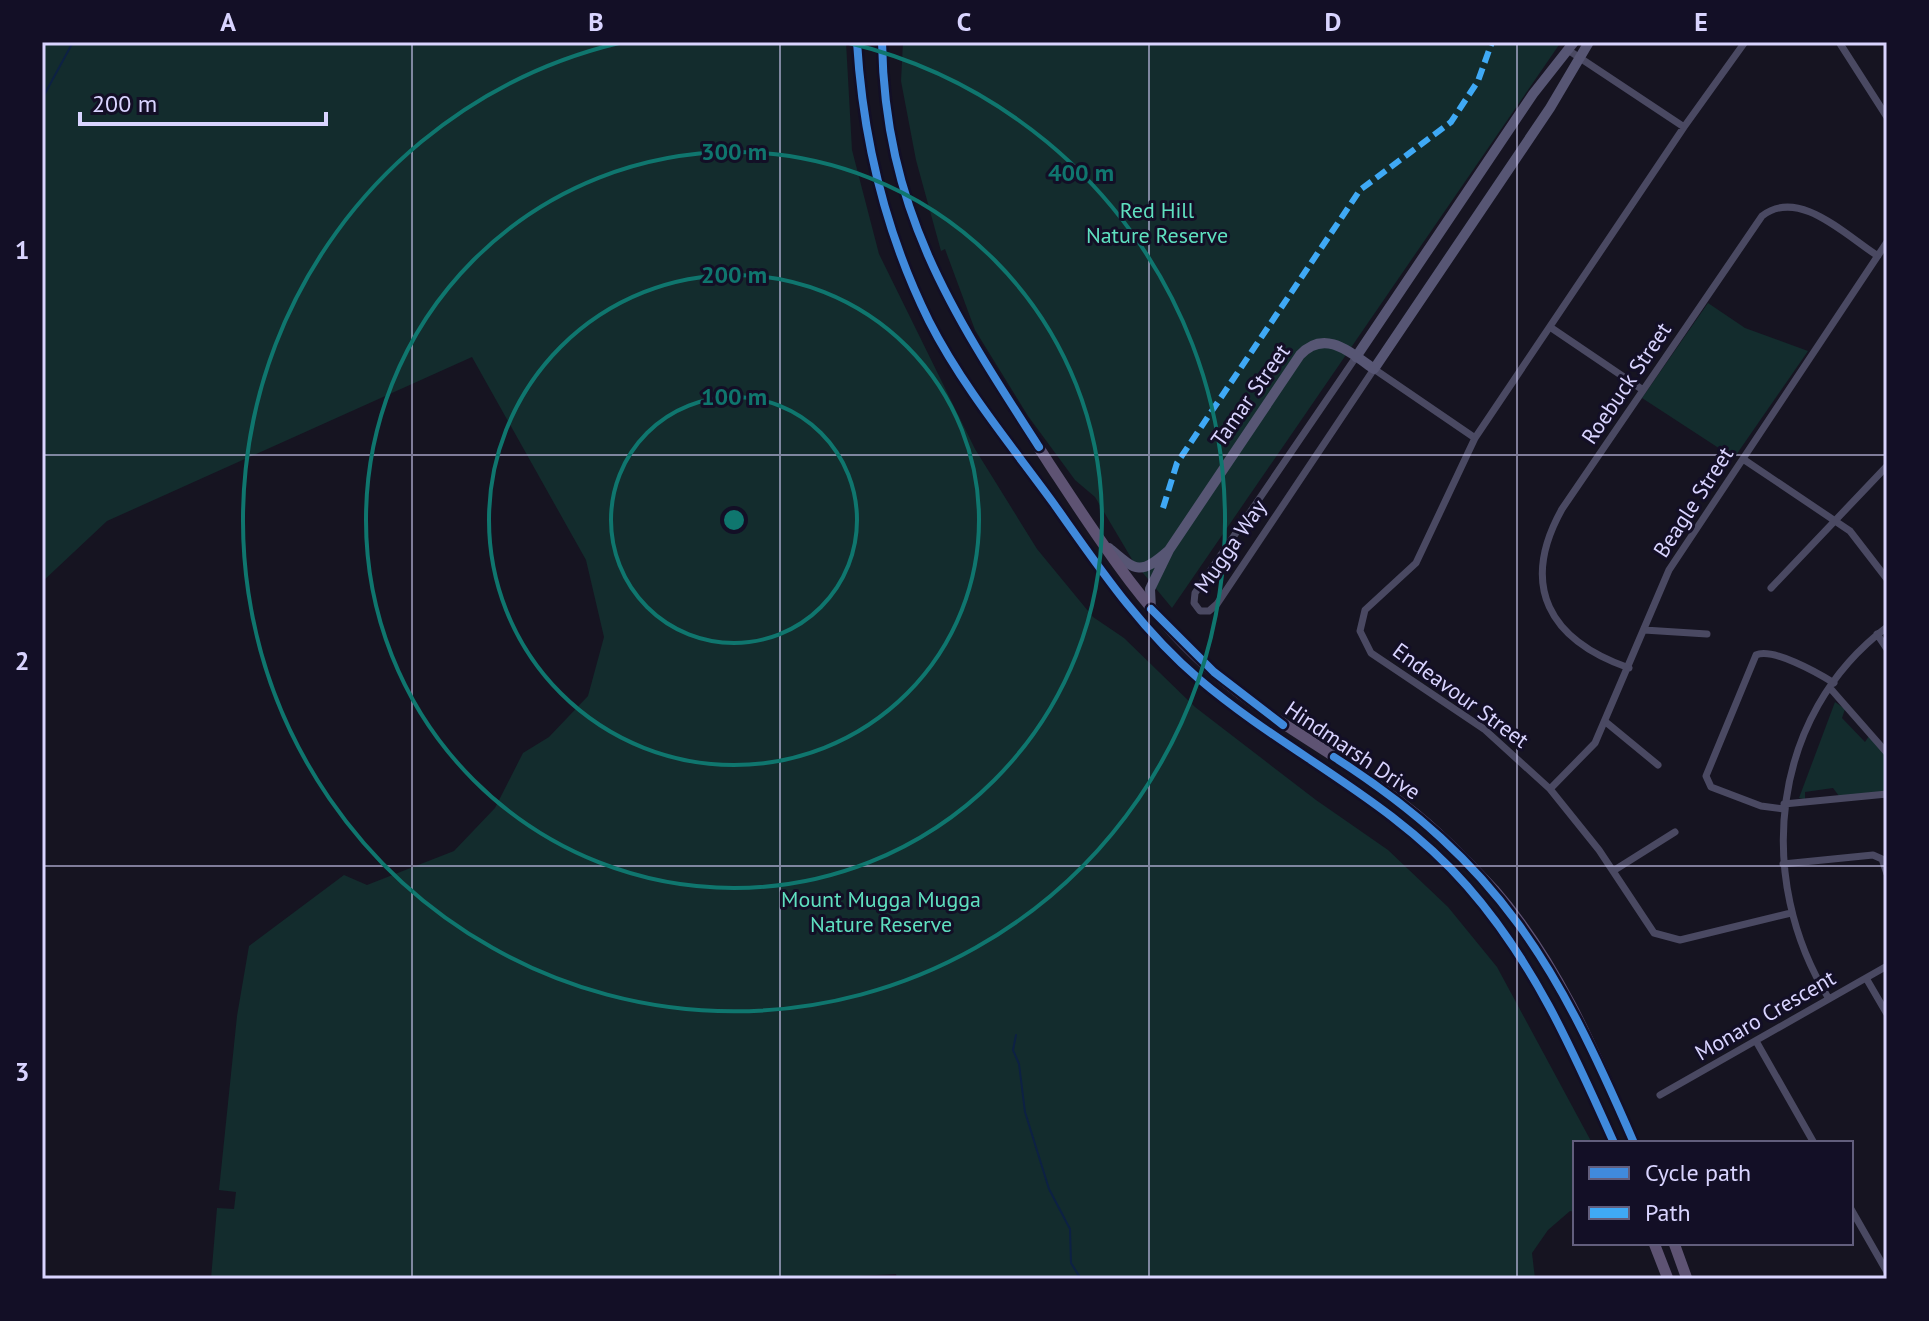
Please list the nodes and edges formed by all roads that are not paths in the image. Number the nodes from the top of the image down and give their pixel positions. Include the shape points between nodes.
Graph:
1 (857, 42) edge
2 (882, 42) edge
3 (1589, 42) edge
4 (1745, 42) edge
5 (1839, 42) edge
6 (1571, 46) edge
7 (1580, 58) junction
8 (1887, 117) edge
9 (1684, 127) junction
10 (1887, 242) edge
11 (1878, 256) junction
12 (1550, 327) junction
13 (1356, 357) junction
14 (1374, 369) junction
15 (1643, 390) junction
16 (1475, 438) junction
17 (1743, 459) junction
18 (1887, 466) edge
19 (1835, 520) junction
20 (1099, 539) junction
21 (1169, 550) junction
22 (1887, 579) edge
23 (1771, 588) dead end
24 (1151, 609) junction
25 (1887, 627) edge
26 (1644, 630) junction
27 (1707, 634) dead end
28 (1877, 634) junction
29 (1887, 649) edge
30 (1629, 668) junction
31 (1832, 685) junction
32 (1607, 723) junction
33 (1887, 753) edge
34 (1658, 765) dead end
35 (1550, 789) junction
36 (1887, 794) edge
37 (1784, 807) junction
38 (1675, 832) dead end
39 (1783, 864) junction
40 (1613, 871) junction
41 (1887, 874) edge
42 (1791, 913) junction
43 (1887, 966) edge
44 (1866, 978) junction
45 (1829, 999) junction
46 (1887, 1014) edge
47 (1756, 1041) junction
48 (1660, 1095) dead end
49 (1613, 1141) edge
50 (1633, 1141) edge
51 (1813, 1141) edge
52 (1853, 1212) edge
53 (1655, 1245) edge
54 (1675, 1245) edge
55 (1887, 1272) edge
56 (1668, 1279) edge
57 (1687, 1279) edge

1 - 49 main road, Hindmarsh Drive via 864,128 891,233 930,324 969,385 1098,568 1159,641 1245,716 1378,804 1467,885 1535,979
2 - 20 main road, Hindmarsh Drive via 899,173 928,261 960,323
3 - 7 main road, Mugga Way
4 - 9 street, Endeavour Street
5 - 8 street
6 - 7 street
6 - 13 main road, Mugga Way
7 - 9 street
7 - 14 main road, Mugga Way
9 - 12 street, Endeavour Street
10 - 11 street, Beagle Street
11 - 15 street, Roebuck Street via 1797,206 1771,210 1757,222
11 - 17 street, Beagle Street
12 - 15 street
12 - 16 street, Endeavour Street
13 - 14 main road, Tamar Street
13 - 14 street, Mugga Way via 1195,593 1200,611 1217,604
13 - 21 main road, Tamar Street via 1327,342 1305,350
14 - 16 street, Tamar Street
15 - 30 street, Roebuck Street via 1562,509 1541,567 1545,599 1566,633 1586,650
16 - 35 street, Endeavour Street via 1416,563 1365,610 1362,640 1371,653 1503,744
17 - 19 street
17 - 26 street, Beagle Street via 1669,570
18 - 19 street
19 - 22 street
19 - 23 street
20 - 21 main road, Tamar Street via 1138,569 1151,566
20 - 24 main road, Hindmarsh Drive
21 - 24 main road, Tamar Street via 1150,589
24 - 50 main road, Hindmarsh Drive via 1236,690 1404,805 1485,880 1555,977
25 - 28 street
26 - 27 street
26 - 30 street, Beagle Street
28 - 29 street
28 - 31 street
30 - 32 street, Beagle Street
31 - 33 street
31 - 37 street via 1800,744
31 - 37 street via 1816,672 1765,652 1756,655 1706,776 1711,787 1761,806
32 - 34 street
32 - 35 street, Beagle Street via 1589,751
35 - 40 street, Endeavour Street
36 - 37 street
37 - 39 street
38 - 40 street
39 - 41 street via 1873,855 1882,859
39 - 42 street
40 - 42 street, Endeavour Street via 1648,928 1669,940
42 - 45 street via 1810,966
43 - 44 street, Monaro Crescent
44 - 45 street, Monaro Crescent
44 - 46 street
45 - 47 street, Monaro Crescent
47 - 48 street, Monaro Crescent
47 - 51 street
52 - 55 street
53 - 56 main road
54 - 57 main road

